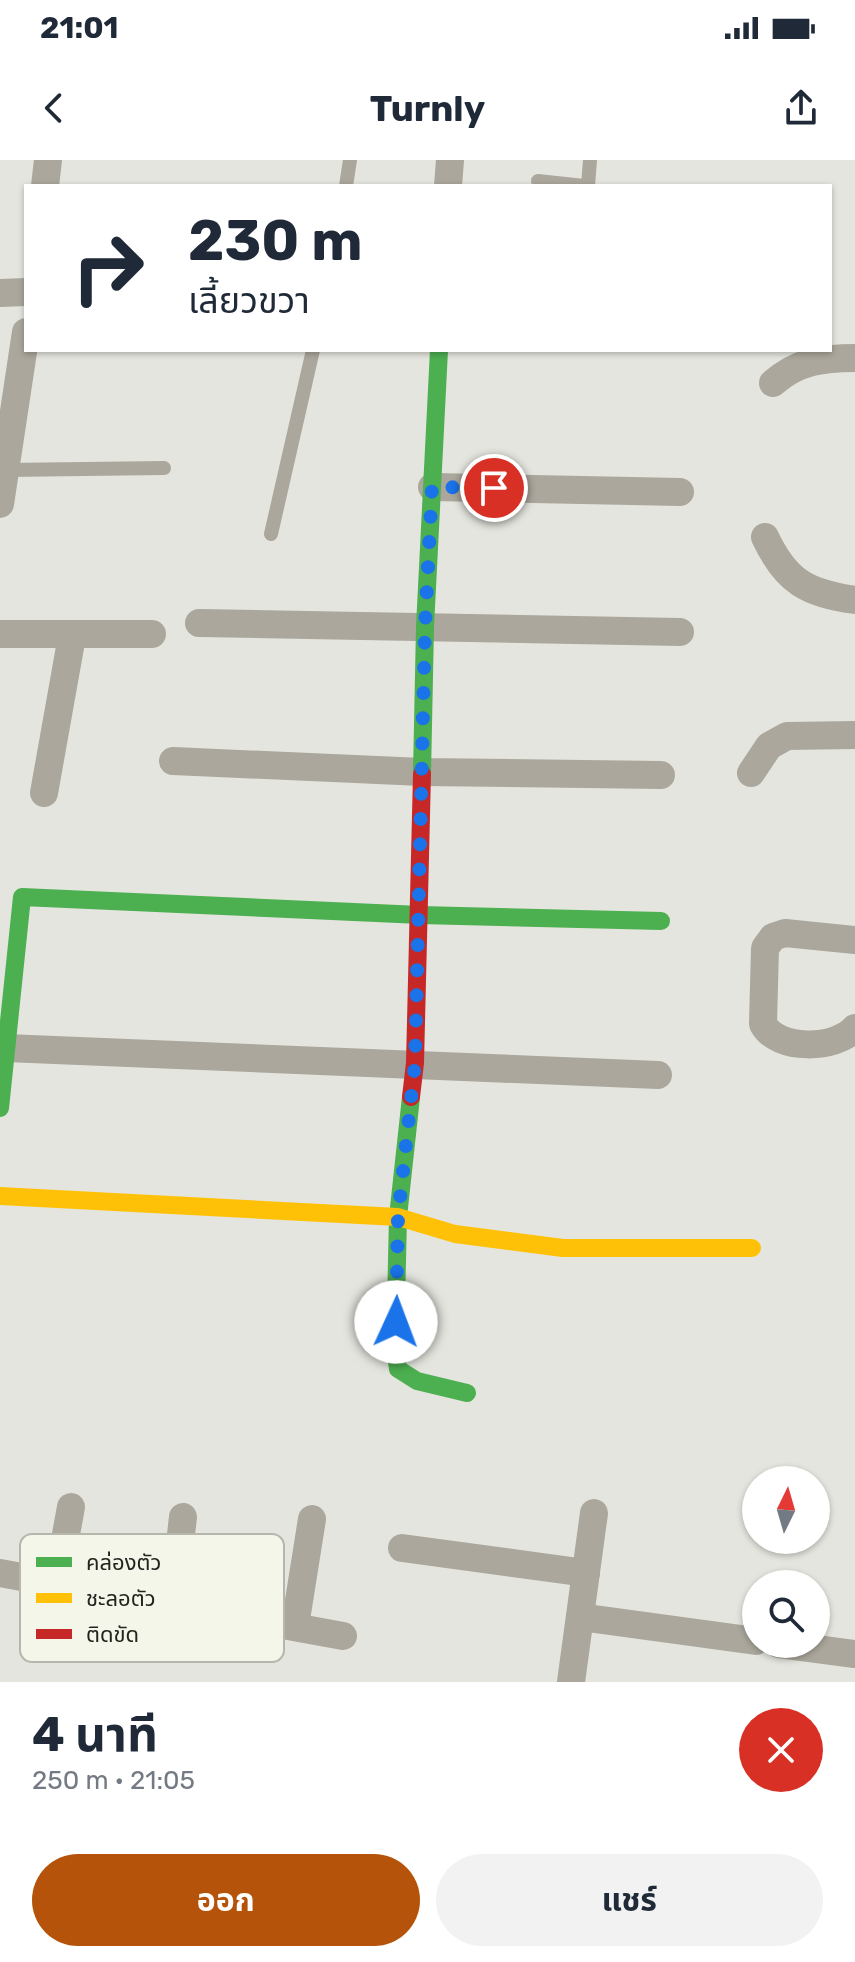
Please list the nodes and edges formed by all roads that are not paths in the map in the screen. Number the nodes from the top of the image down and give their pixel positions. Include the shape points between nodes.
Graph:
1 (48, 160) edge
2 (350, 160) edge
3 (450, 160) edge
4 (590, 160) edge
5 (538, 181) dead end
6 (45, 184) edge
7 (346, 184) edge
8 (448, 184) edge
9 (567, 184) edge
10 (586, 184) edge
11 (24, 292) edge
12 (0, 293) edge
13 (24, 344) edge
14 (313, 352) edge
15 (439, 352) edge
16 (855, 358) edge
17 (773, 383) dead end
18 (164, 468) dead end
19 (2, 470) edge
20 (432, 487) junction
21 (680, 492) dead end
22 (0, 504) edge
23 (271, 534) dead end
24 (765, 537) dead end
25 (855, 600) edge
26 (199, 623) dead end
27 (425, 627) junction
28 (680, 632) dead end
29 (0, 634) edge
30 (152, 634) dead end
31 (72, 636) junction
32 (855, 735) edge
33 (173, 761) dead end
34 (422, 772) junction
35 (751, 773) dead end
36 (661, 775) dead end
37 (44, 793) dead end
38 (420, 915) junction
39 (661, 921) dead end
40 (855, 940) edge
41 (855, 1028) edge
42 (6, 1048) junction
43 (415, 1063) junction
44 (658, 1075) dead end
45 (0, 1108) edge
46 (0, 1196) edge
47 (398, 1217) junction
48 (752, 1248) dead end
49 (467, 1393) dead end
50 (71, 1507) dead end
51 (594, 1513) dead end
52 (183, 1517) dead end
53 (312, 1519) dead end
54 (66, 1534) edge
55 (181, 1534) edge
56 (402, 1548) dead end
57 (0, 1573) edge
58 (586, 1573) junction
59 (20, 1577) edge
60 (580, 1617) junction
61 (284, 1624) edge
62 (295, 1626) junction
63 (343, 1636) dead end
64 (742, 1639) edge
65 (830, 1651) edge
66 (855, 1654) edge
67 (571, 1682) edge

1 - 6 street
2 - 7 lane
3 - 8 street
4 - 10 lane
5 - 9 lane
11 - 12 street
13 - 19 street
14 - 23 lane
15 - 20 street
16 - 17 street via 790,368
18 - 19 lane
19 - 22 street
20 - 21 street
20 - 27 street
24 - 25 street via 782,569 799,584 822,595
26 - 27 street
27 - 28 street
27 - 34 street
29 - 31 street
30 - 31 street
31 - 37 street
32 - 35 street via 801,734 774,741
33 - 34 street
34 - 36 street
34 - 38 street
38 - 39 street
38 - 42 street via 22,897
38 - 43 street
40 - 41 street via 785,933 773,937 765,948 763,1024 776,1038 803,1043 827,1044
42 - 43 street
42 - 45 street
43 - 44 street
43 - 47 street
46 - 47 street
47 - 48 street via 455,1234 563,1248
47 - 49 street via 398,1369 417,1381
50 - 54 street
51 - 58 street
52 - 55 street
53 - 62 street
56 - 58 street
57 - 59 street
58 - 60 street
60 - 64 street
60 - 67 street
61 - 62 street
62 - 63 street
65 - 66 street

